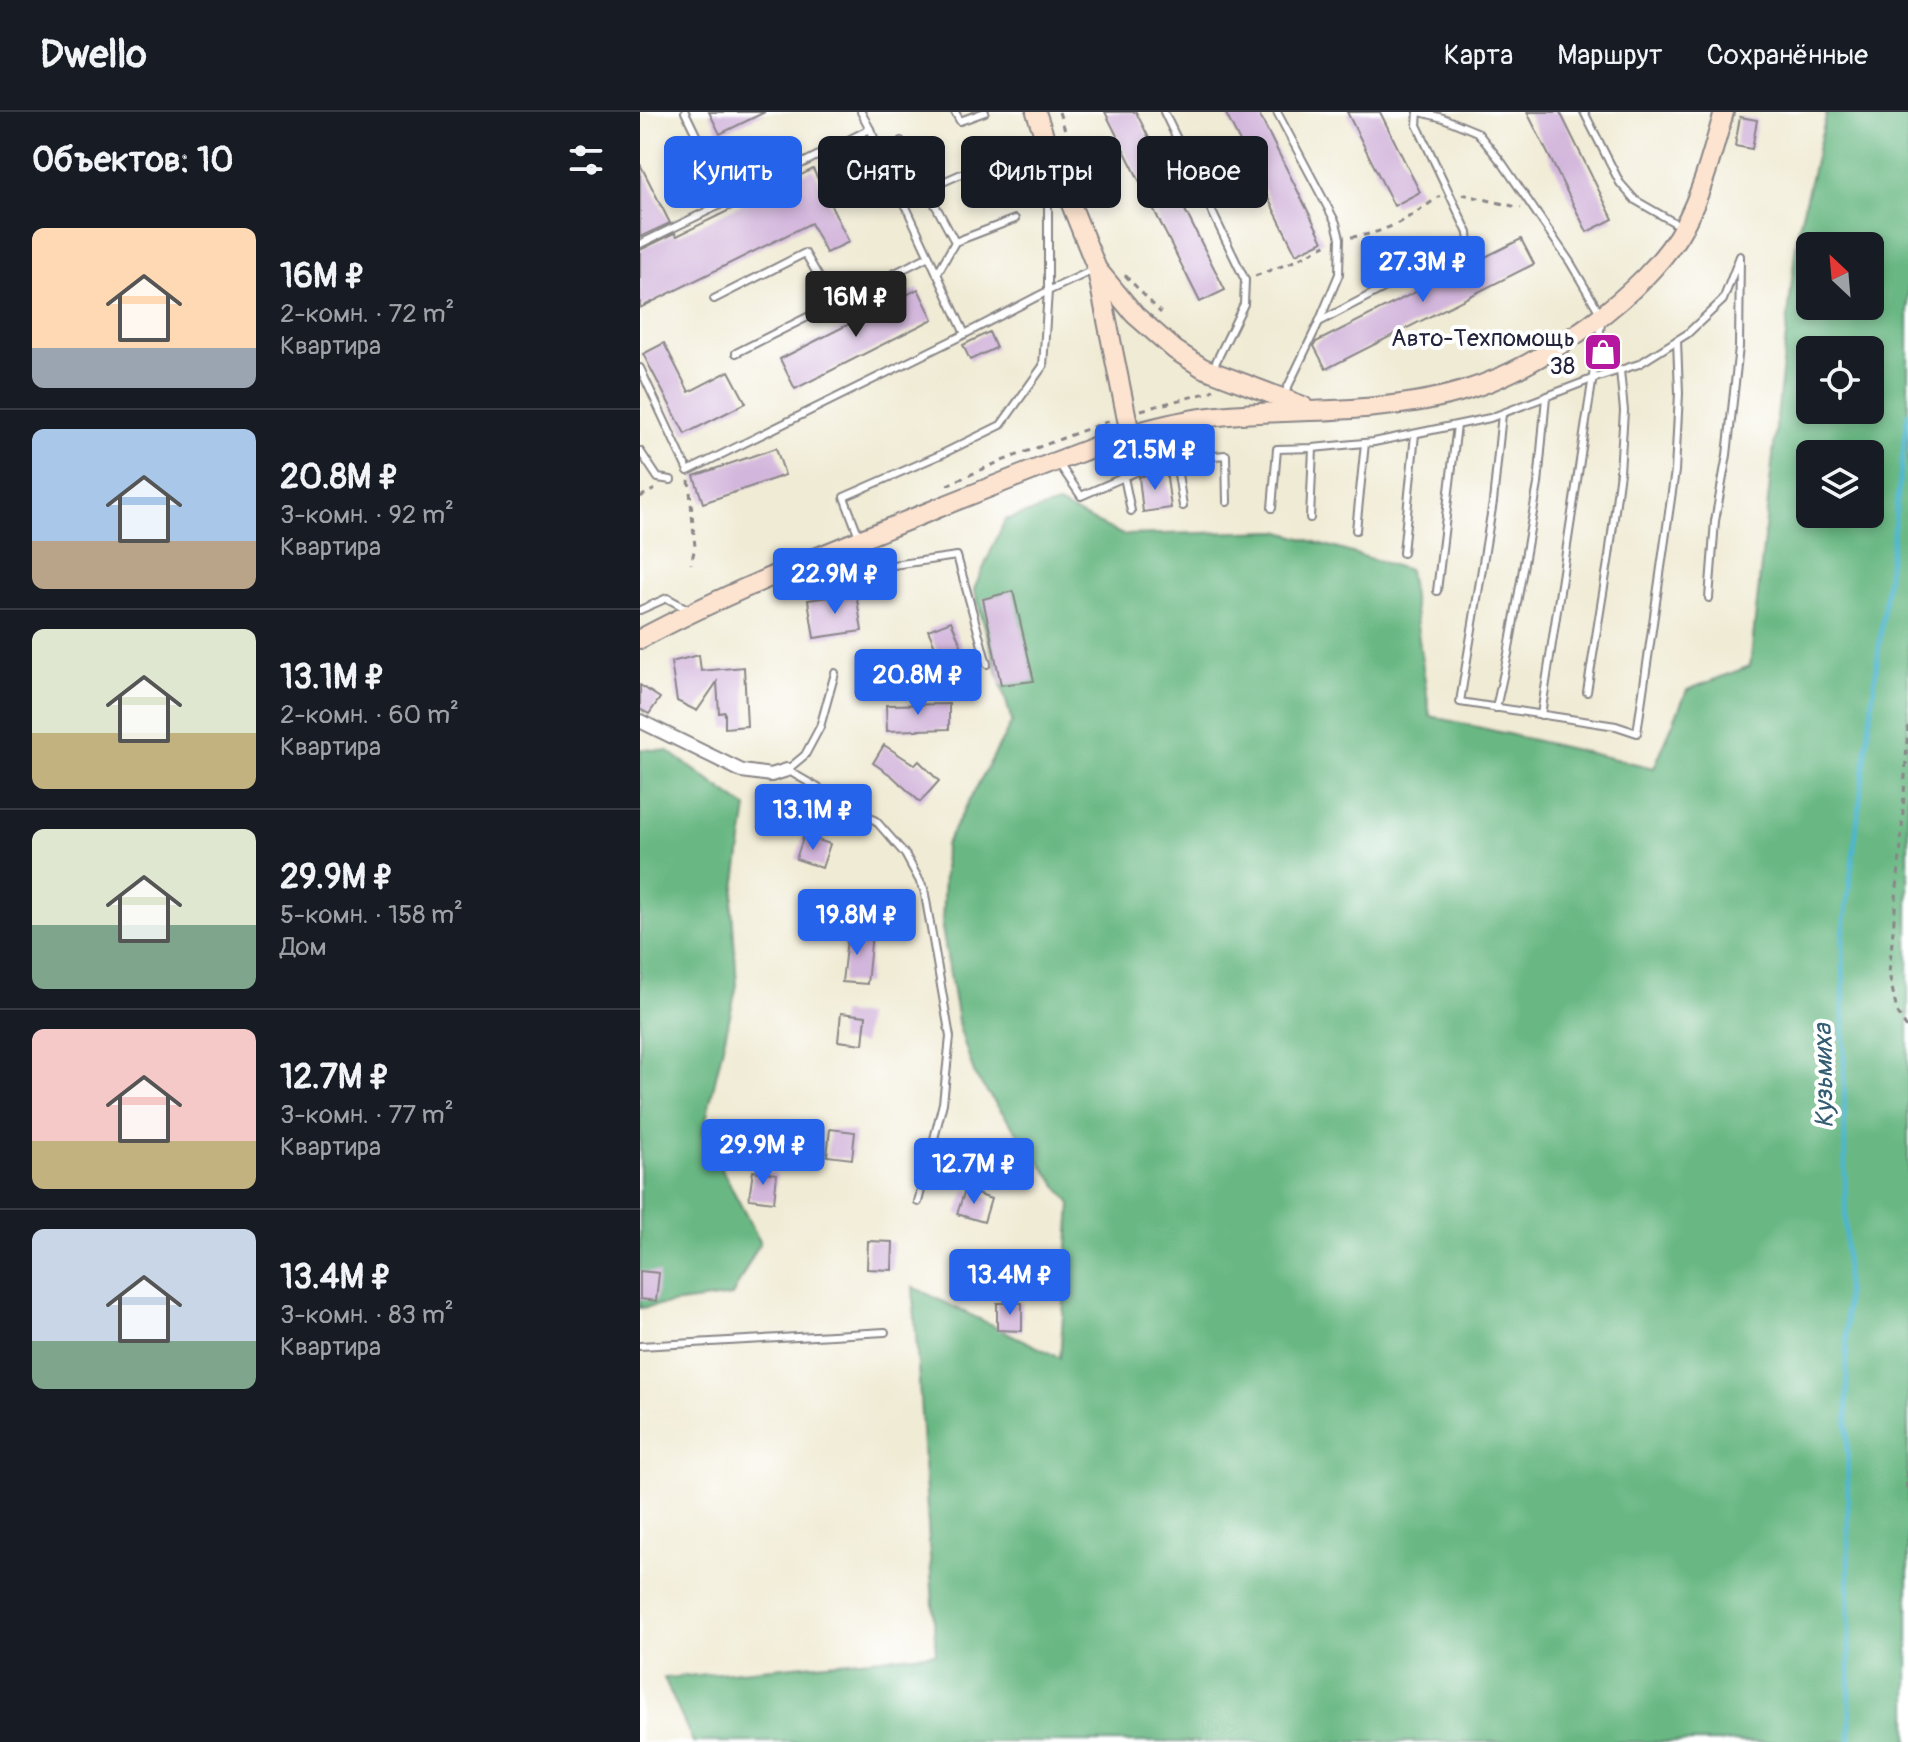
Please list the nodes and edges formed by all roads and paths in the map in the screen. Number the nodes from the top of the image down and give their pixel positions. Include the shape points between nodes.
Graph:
1 (685, 112) edge
2 (861, 112) edge
3 (955, 112) edge
4 (985, 112) edge
5 (1036, 112) edge
6 (1059, 112) edge
7 (1164, 112) edge
8 (1277, 112) edge
9 (1419, 112) edge
10 (1584, 112) edge
11 (1724, 112) edge
12 (870, 129) junction
13 (697, 136) edge
14 (1044, 136) edge
15 (1067, 136) edge
16 (802, 163) edge
17 (1448, 191) junction
18 (714, 208) edge
19 (937, 208) edge
20 (1048, 208) edge
21 (1072, 208) edge
22 (1536, 212) junction
23 (1015, 219) dead end
24 (1684, 227) junction
25 (1340, 238) junction
26 (955, 242) junction
27 (640, 244) edge
28 (929, 256) junction
29 (1117, 266) dead end
30 (1097, 269) junction
31 (937, 274) junction
32 (1260, 274) dead end
33 (1048, 291) junction
34 (714, 299) dead end
35 (834, 303) junction
36 (1602, 316) junction
37 (1165, 318) dead end
38 (1319, 322) junction
39 (965, 334) junction
40 (1677, 340) junction
41 (736, 353) dead end
42 (640, 368) edge
43 (1620, 370) junction
44 (1211, 371) junction
45 (1592, 379) junction
46 (1546, 397) junction
47 (1282, 399) junction
48 (1316, 411) junction
49 (1502, 414) junction
50 (1457, 425) junction
51 (1130, 434) junction
52 (1415, 434) junction
53 (1365, 443) junction
54 (1313, 448) junction
55 (640, 451) edge
56 (1057, 461) junction
57 (1176, 461) junction
58 (688, 471) junction
59 (1124, 477) junction
60 (671, 480) dead end
61 (1227, 502) dead end
62 (1183, 506) dead end
63 (1272, 508) dead end
64 (1131, 511) dead end
65 (1310, 518) dead end
66 (1356, 530) dead end
67 (854, 542) junction
68 (1403, 553) dead end
69 (691, 564) dead end
70 (1437, 591) dead end
71 (1709, 598) dead end
72 (640, 610) edge
73 (694, 613) junction
74 (640, 639) edge
75 (987, 664) dead end
76 (835, 673) dead end
77 (1587, 692) dead end
78 (1496, 708) junction
79 (1541, 715) junction
80 (640, 721) edge
81 (1908, 726) edge
82 (787, 770) junction
83 (1908, 1030) edge
84 (918, 1202) dead end
85 (885, 1332) dead end
86 (640, 1346) edge
87 (1908, 1459) edge
88 (1908, 1494) edge

1 - 13 lane
2 - 12 lane
3 - 4 lane via 960,121
5 - 14 main road
6 - 15 path
7 - 44 lane via 1245,280 1244,304
8 - 25 lane
9 - 17 lane via 1417,125
9 - 22 lane via 1477,132
10 - 24 lane via 1620,183 1635,200
11 - 24 main road
12 - 16 lane
12 - 28 lane
17 - 22 path
17 - 25 path via 1392,228
17 - 38 lane via 1469,243
18 - 27 lane
19 - 26 lane
20 - 33 lane
21 - 30 main road
22 - 36 lane
23 - 26 lane
24 - 36 main road via 1650,273
25 - 32 path
25 - 38 lane via 1339,274
26 - 31 lane
28 - 31 lane
28 - 35 lane
29 - 37 path
30 - 33 lane
30 - 44 main road via 1135,315 1175,350
30 - 51 main road
31 - 39 lane
33 - 39 lane
33 - 67 lane via 1043,366 1001,425 844,497
34 - 35 lane via 805,253
35 - 41 lane
36 - 45 lane
36 - 48 main road via 1555,348 1470,389 1374,408
38 - 47 lane
39 - 58 lane
40 - 43 lane
40 - 71 lane via 1723,300 1740,256 1739,347
40 - 79 lane via 1675,471 1637,733
42 - 58 lane
43 - 45 lane
43 - 77 lane via 1620,472
44 - 47 main road
45 - 46 lane
45 - 79 lane
46 - 49 lane
46 - 78 lane via 1538,484
47 - 48 main road
48 - 51 main road via 1212,417
49 - 50 lane
49 - 78 lane via 1460,702
50 - 52 lane
50 - 70 lane
51 - 56 main road
52 - 53 lane
52 - 68 lane
53 - 54 lane
53 - 66 lane
54 - 63 lane via 1277,449
54 - 65 lane
55 - 60 lane via 658,478
56 - 59 lane via 1081,496
56 - 67 main road
57 - 59 lane
57 - 61 lane via 1226,455
57 - 62 lane
58 - 69 path via 695,547
59 - 64 lane
67 - 73 main road
67 - 75 lane via 879,567 957,556
72 - 73 lane via 667,598
73 - 74 main road
76 - 82 lane via 820,727 805,755
78 - 79 lane
80 - 82 street via 742,771 771,775
81 - 83 path via 1889,973 1897,1012
82 - 84 lane via 876,821 905,854 924,889 950,1037 943,1103
85 - 86 lane
87 - 88 path

